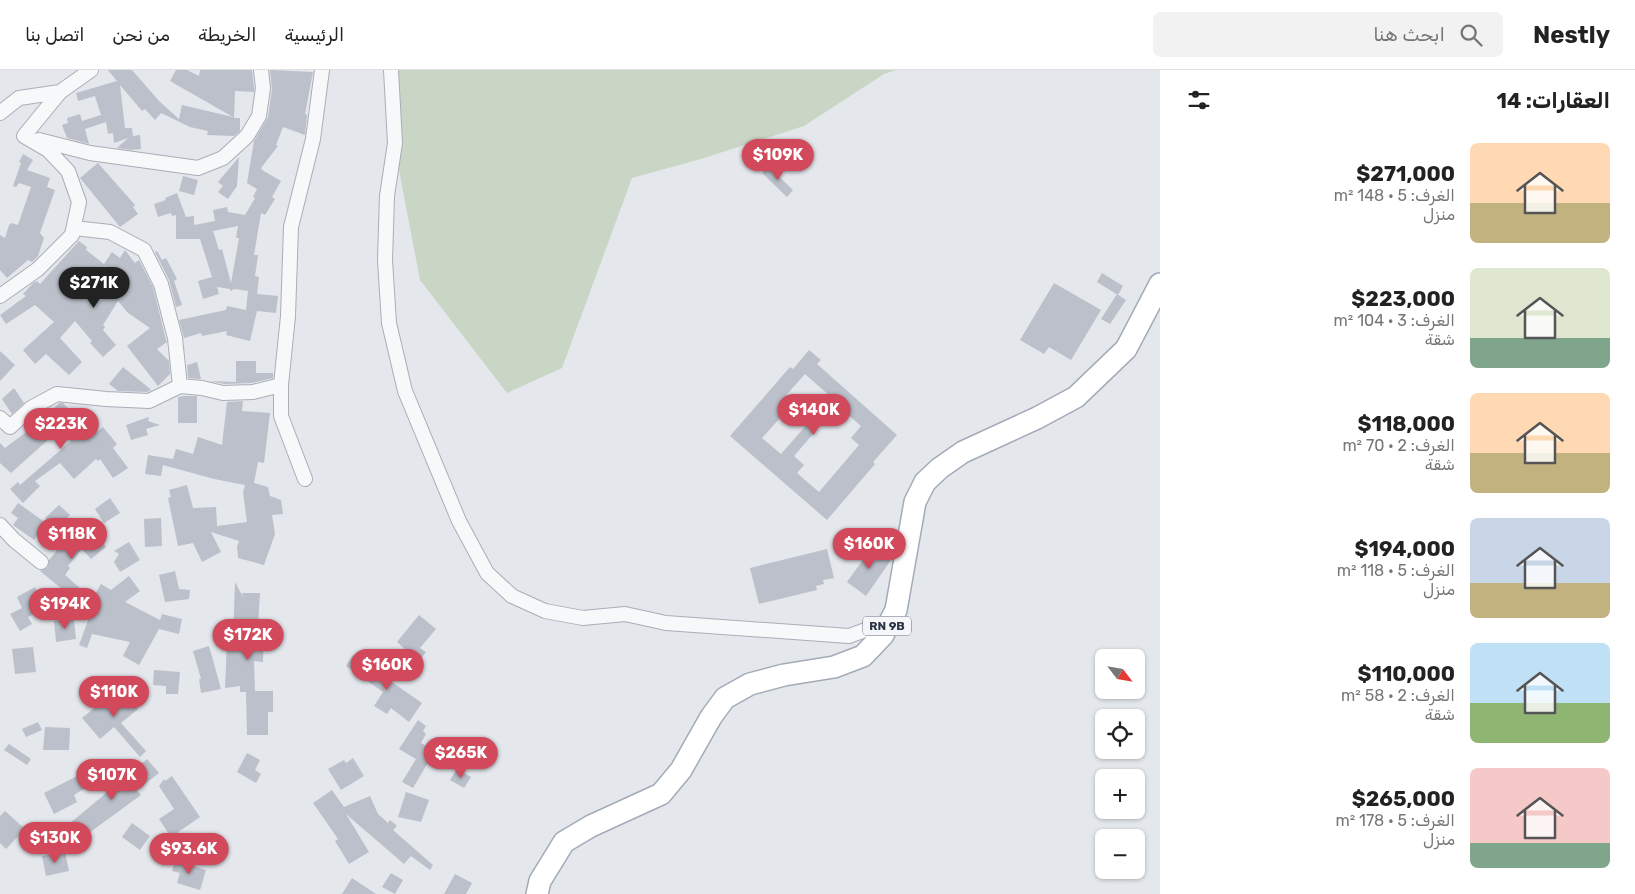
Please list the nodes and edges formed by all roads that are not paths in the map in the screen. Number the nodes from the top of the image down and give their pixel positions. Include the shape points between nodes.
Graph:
1 (91, 70) edge
2 (261, 70) edge
3 (322, 70) edge
4 (391, 70) edge
5 (60, 92) junction
6 (0, 112) edge
7 (24, 136) junction
8 (74, 228) junction
9 (1160, 284) edge
10 (0, 296) edge
11 (281, 385) junction
12 (180, 386) junction
13 (0, 418) edge
14 (305, 479) dead end
15 (0, 525) edge
16 (41, 562) dead end
17 (890, 621) junction
18 (537, 894) edge

1 - 5 street
2 - 7 street via 259,116 247,136 223,158 198,168 90,153
3 - 11 street via 313,139 291,227 288,316
4 - 17 street via 395,143 387,196 385,260 389,323 406,391 459,520 487,574 512,596 545,611 583,618 625,614 666,623 849,636
5 - 6 street via 19,98
5 - 7 street
7 - 8 street via 48,150 68,171 79,202
8 - 10 street via 72,235 38,269
8 - 12 street via 110,232 144,250 161,284 176,338
9 - 17 main road, RN 9B via 1126,348 1076,397 963,452 925,482 915,502 896,610
11 - 12 street via 253,392 223,393
11 - 14 street via 281,416
12 - 13 street via 149,401 57,394 31,408 10,427
15 - 16 street
17 - 18 main road, RN 9B via 863,656 834,667 750,684 726,698 710,717 682,770 661,794 564,842 540,880

